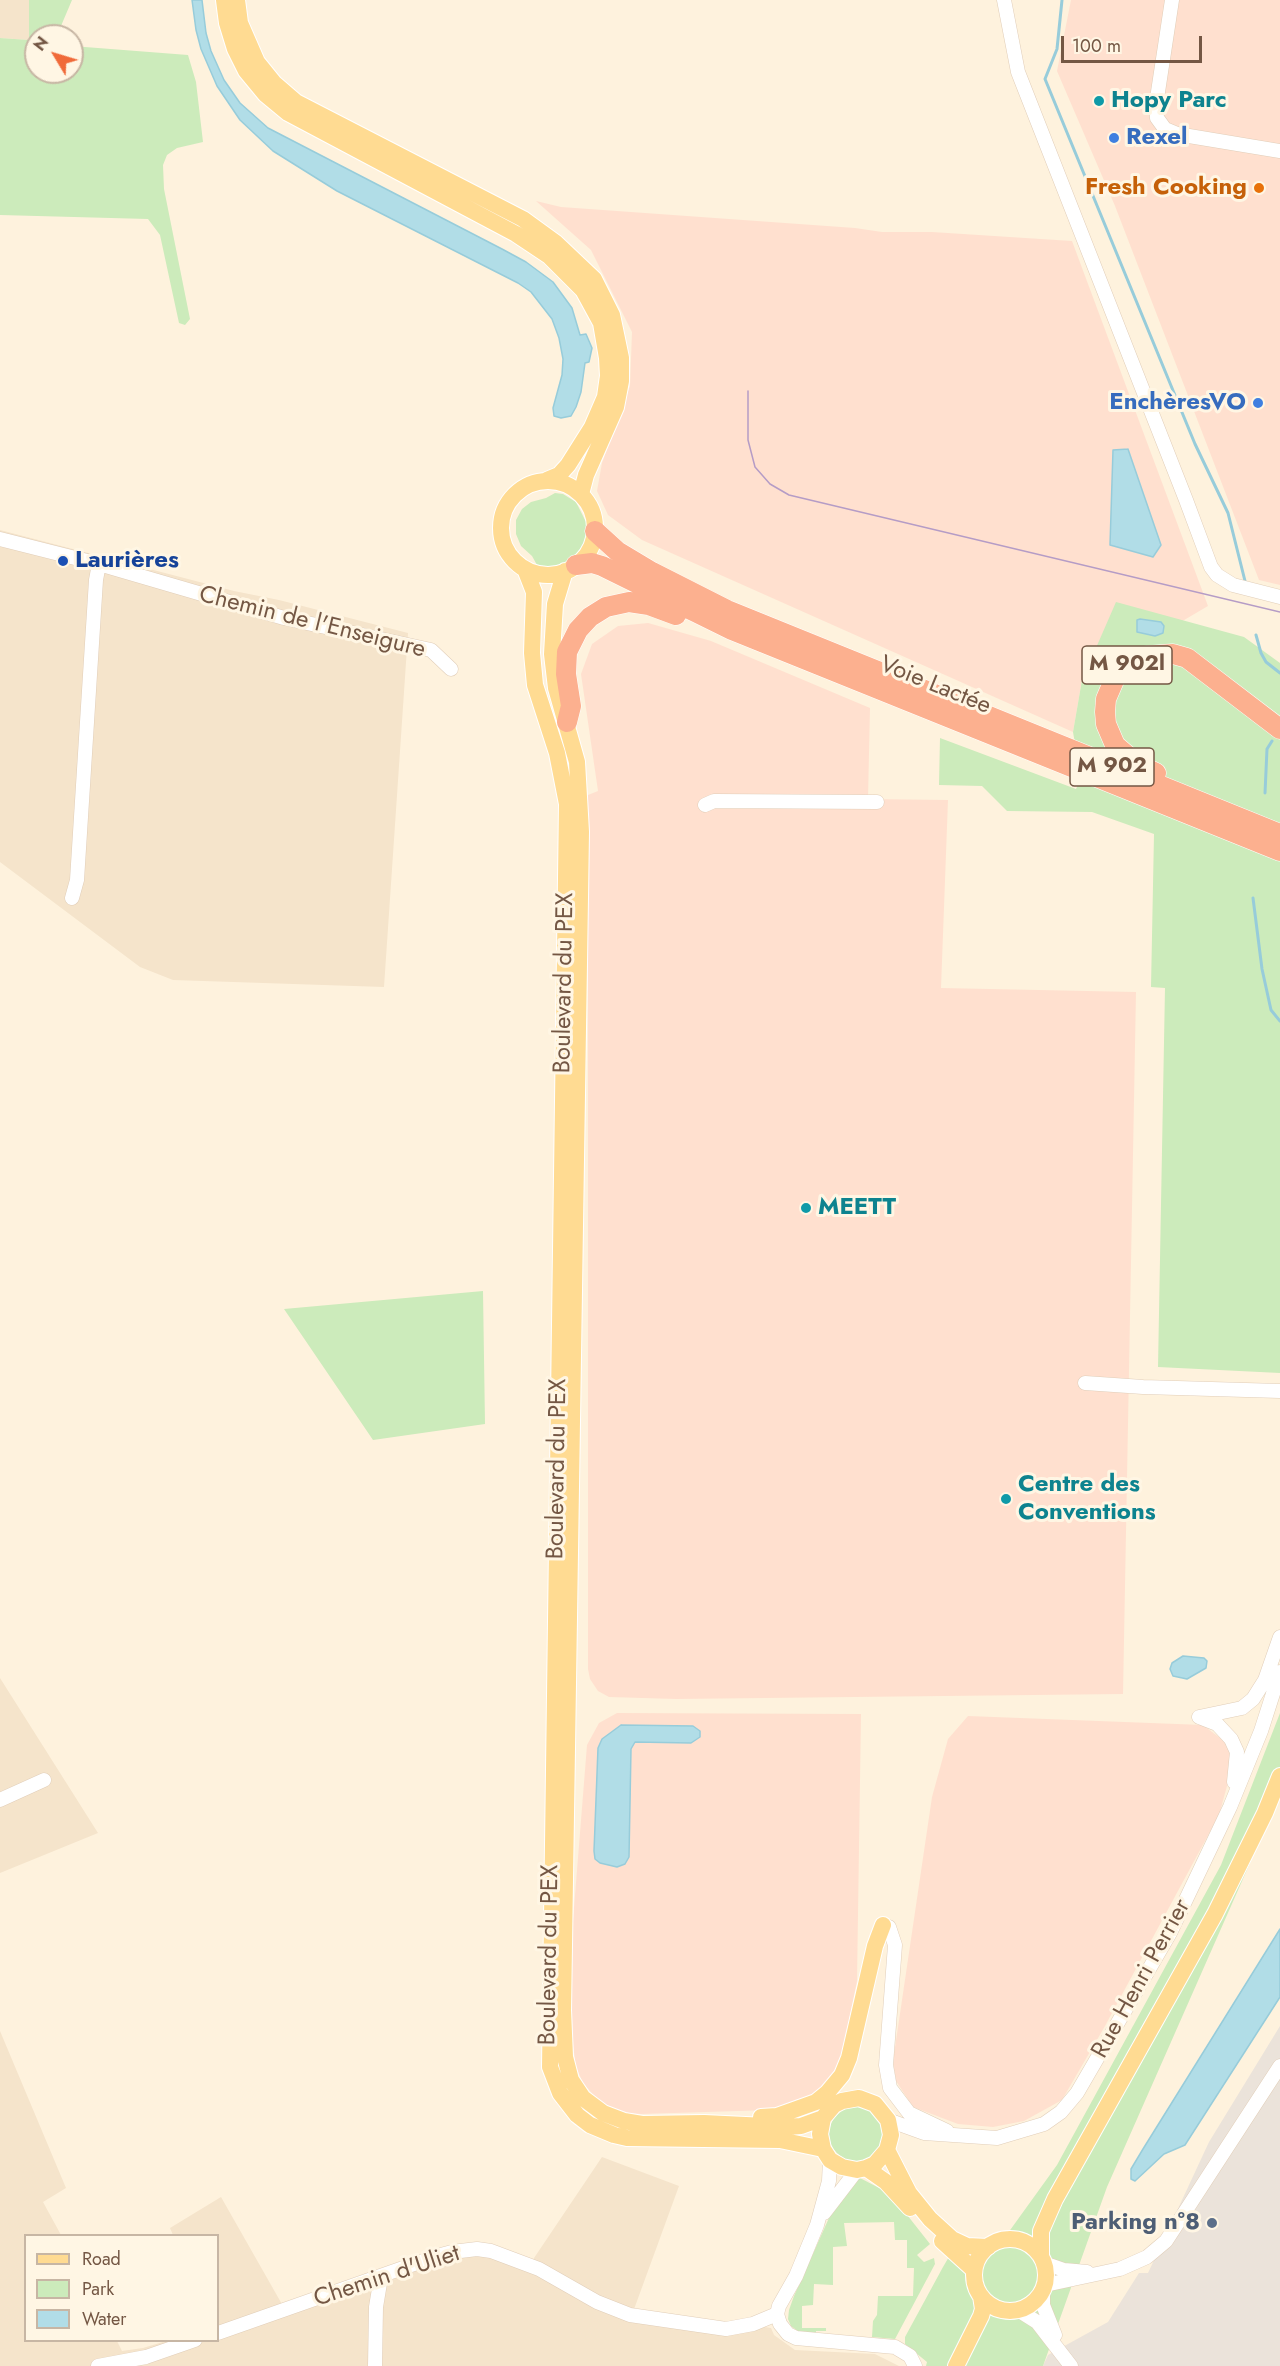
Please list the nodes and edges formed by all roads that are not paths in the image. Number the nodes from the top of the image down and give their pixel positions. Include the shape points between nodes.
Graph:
1 (224, 0) edge
2 (237, 0) edge
3 (1004, 0) edge
4 (1172, 0) edge
5 (1280, 151) edge
6 (547, 480) junction
7 (581, 494) junction
8 (595, 531) junction
9 (0, 539) edge
10 (99, 564) junction
11 (570, 568) junction
12 (525, 569) junction
13 (1280, 597) edge
14 (796, 657) junction
15 (450, 669) dead end
16 (868, 677) junction
17 (567, 722) junction
18 (1280, 729) edge
19 (1187, 797) junction
20 (877, 802) dead end
21 (705, 805) dead end
22 (1280, 834) edge
23 (1280, 851) edge
24 (72, 898) dead end
25 (1085, 1383) dead end
26 (1280, 1391) edge
27 (1280, 1637) edge
28 (1280, 1672) edge
29 (1280, 1776) edge
30 (44, 1780) dead end
31 (0, 1800) edge
32 (1221, 1828) junction
33 (886, 1926) joint
34 (1280, 2066) edge
35 (823, 2118) junction
36 (888, 2120) junction
37 (704, 2123) junction
38 (951, 2134) junction
39 (887, 2150) junction
40 (827, 2154) junction
41 (862, 2169) junction
42 (1055, 2199) junction
43 (816, 2225) junction
44 (1012, 2239) junction
45 (988, 2247) junction
46 (1043, 2260) junction
47 (974, 2270) junction
48 (1095, 2273) junction
49 (381, 2277) junction
50 (1044, 2287) junction
51 (981, 2296) junction
52 (1013, 2311) junction
53 (777, 2313) junction
54 (219, 2333) edge
55 (189, 2342) edge
56 (960, 2359) edge
57 (1068, 2361) edge
58 (98, 2366) edge
59 (375, 2366) edge
60 (915, 2366) edge

1 - 6 main road via 232,40 246,71 288,113 516,234 549,256 583,290 601,323 608,358 605,397 568,465
2 - 7 main road via 240,23 257,62 296,102 523,219 594,279 612,315 621,358 621,381 616,406
3 - 13 street via 1018,72 1211,567 1226,582
4 - 5 street via 1155,105 1157,118 1165,129 1177,134
6 - 7 main road via 571,486
6 - 12 main road via 527,485 515,494 501,519 505,548
7 - 8 main road via 594,517
8 - 11 main road via 585,556
8 - 16 highway, Voie Lactée / M 902 via 617,551 652,572
9 - 10 street, Chemin de l'Enseigure
10 - 15 street, Chemin de l'Enseigure via 284,618 431,650
10 - 24 street via 77,880
11 - 12 main road via 545,574
11 - 14 highway, Voie Lactée / M 902 via 592,563 602,566
11 - 17 main road, Boulevard du PEX via 555,604 552,654 556,688
12 - 40 main road, Boulevard du PEX via 534,592 535,685 557,753 567,804 550,2067 560,2093 578,2115 614,2135 780,2140
14 - 16 highway, Voie Lactée / M 902
14 - 17 highway via 738,640 649,605 629,602 606,607 578,630 567,652 571,706
16 - 19 highway, Voie Lactée / M 902 via 945,698
16 - 23 highway, Voie Lactée / M 902 via 947,719
17 - 37 main road, Boulevard du PEX via 577,762 581,832 564,2049 567,2068 577,2089 603,2113 642,2124
18 - 19 highway, M 902l via 1187,658 1157,653 1123,668 1106,699 1106,724 1115,746 1137,764 1185,788
19 - 22 highway, Voie Lactée / M 902
20 - 21 street via 714,801
25 - 26 street
27 - 32 street via 1265,1680 1253,1699 1242,1708 1199,1717 1224,1731 1237,1752
28 - 32 street, Rue Henri Perrier via 1261,1731
29 - 42 main road via 1215,1914
30 - 31 street
32 - 38 street, Rue Henri Perrier via 1170,1933 1077,2093 1061,2112 1044,2124 997,2138
33 - 37 main road via 875,1946 849,2058 827,2093 816,2102 777,2116
33 - 38 street via 895,1945 886,2065 890,2088 909,2113
34 - 48 street via 1166,2241 1135,2264
35 - 36 main road via 834,2105 859,2098 875,2104
35 - 37 main road, Boulevard du PEX via 787,2127
35 - 40 main road via 819,2134
36 - 38 street, Rue Henri Perrier via 924,2133
36 - 39 main road via 891,2135
39 - 41 main road via 875,2164
39 - 45 main road via 909,2193 943,2232 967,2246
40 - 41 main road via 842,2167
40 - 43 street via 829,2181
41 - 43 street
41 - 47 main road via 886,2182
42 - 44 main road via 1034,2226
42 - 46 main road via 1041,2231
43 - 53 street
44 - 45 main road
44 - 46 main road via 1029,2244
45 - 47 main road
46 - 48 street via 1064,2270
46 - 50 main road
47 - 51 main road
48 - 50 street
49 - 53 street, Chemin d'Uliet via 452,2252 477,2249 532,2266 597,2302 630,2315 726,2330
49 - 54 street, Chemin d'Uliet
49 - 59 street
50 - 52 main road via 1037,2299
50 - 57 street via 1042,2305
51 - 52 main road via 988,2304
51 - 56 main road via 981,2316
52 - 56 main road via 990,2322
52 - 57 street via 1037,2322
53 - 60 street via 783,2329 796,2338 895,2347 910,2356
55 - 58 street

